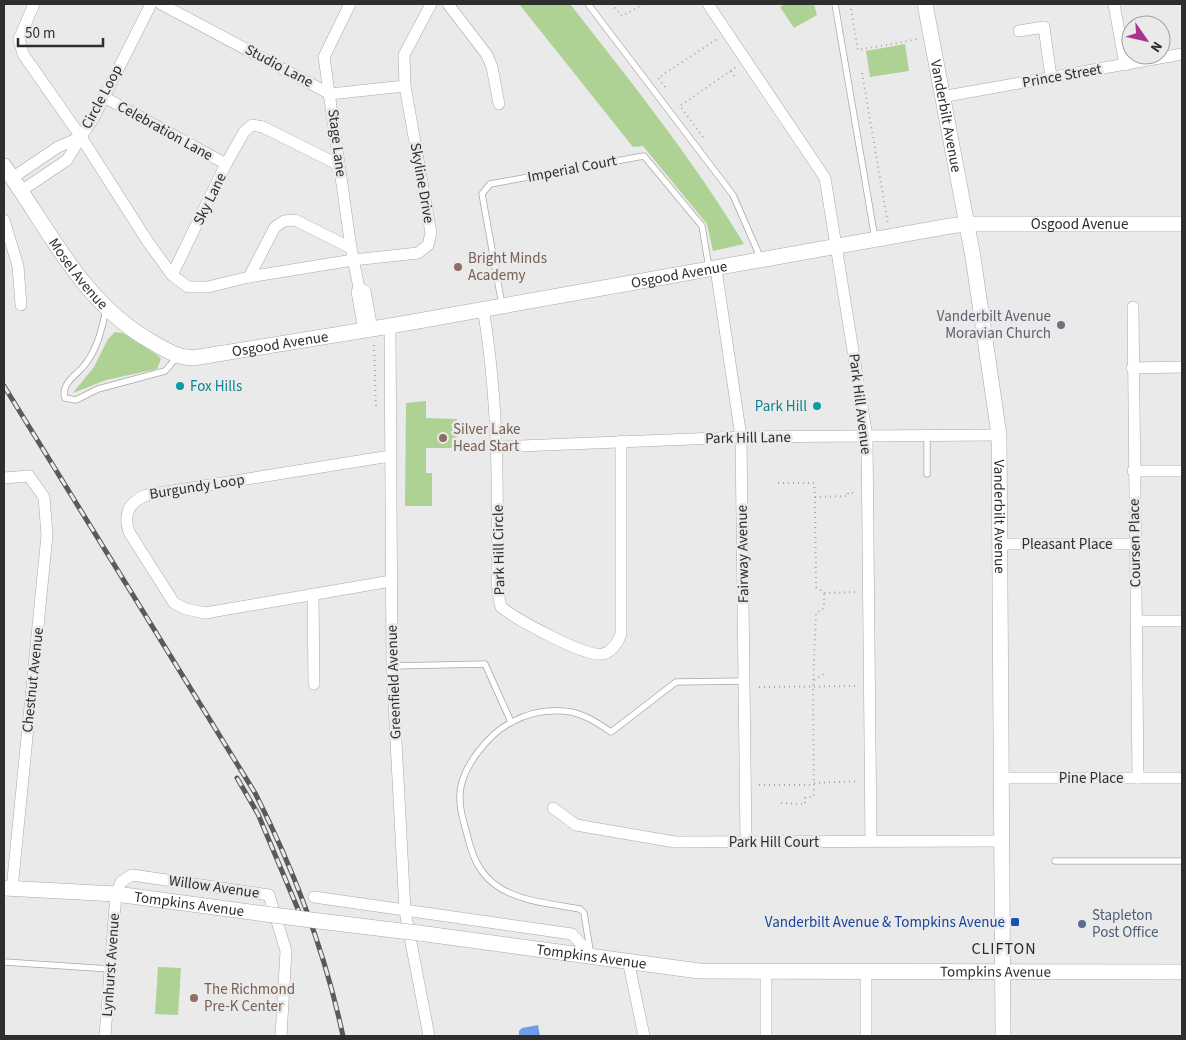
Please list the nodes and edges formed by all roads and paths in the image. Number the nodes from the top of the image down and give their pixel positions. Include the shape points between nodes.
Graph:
1 (34, 4) edge
2 (151, 4) edge
3 (161, 4) edge
4 (350, 4) edge
5 (431, 4) edge
6 (448, 4) edge
7 (588, 4) edge
8 (611, 4) edge
9 (644, 4) edge
10 (708, 4) edge
11 (835, 4) edge
12 (850, 4) edge
13 (925, 4) edge
14 (1114, 4) edge
15 (1019, 32) dead end
16 (717, 39) dead end
17 (918, 39) dead end
18 (1121, 42) edge
19 (1121, 65) edge
20 (736, 67) dead end
21 (731, 71) junction
22 (862, 73) dead end
23 (1051, 77) junction
24 (736, 79) dead end
25 (405, 86) junction
26 (665, 87) dead end
27 (330, 94) junction
28 (941, 96) junction
29 (104, 98) junction
30 (499, 104) dead end
31 (81, 137) junction
32 (703, 137) dead end
33 (226, 164) junction
34 (339, 165) junction
35 (8, 172) edge
36 (21, 191) junction
37 (4, 220) edge
38 (888, 224) dead end
39 (966, 224) junction
40 (1182, 224) edge
41 (875, 239) junction
42 (837, 246) junction
43 (351, 248) junction
44 (353, 260) junction
45 (762, 260) junction
46 (713, 269) junction
47 (172, 275) junction
48 (249, 277) junction
49 (21, 305) dead end
50 (502, 305) junction
51 (1133, 307) dead end
52 (483, 308) junction
53 (106, 309) junction
54 (390, 326) junction
55 (368, 329) junction
56 (374, 345) dead end
57 (177, 357) junction
58 (1182, 367) edge
59 (1132, 368) junction
60 (376, 410) dead end
61 (927, 436) junction
62 (999, 436) junction
63 (741, 437) junction
64 (867, 437) junction
65 (621, 441) junction
66 (498, 447) junction
67 (390, 456) junction
68 (1182, 471) edge
69 (1133, 472) junction
70 (927, 474) dead end
71 (4, 478) edge
72 (778, 483) dead end
73 (858, 492) dead end
74 (815, 497) junction
75 (1000, 544) junction
76 (1135, 544) junction
77 (391, 580) junction
78 (824, 592) junction
79 (859, 592) dead end
80 (313, 594) junction
81 (1182, 621) edge
82 (1136, 622) junction
83 (392, 666) junction
84 (827, 672) dead end
85 (814, 680) junction
86 (744, 681) junction
87 (314, 684) dead end
88 (813, 686) junction
89 (859, 686) dead end
90 (759, 687) dead end
91 (510, 722) junction
92 (1000, 778) junction
93 (1138, 778) junction
94 (1182, 778) edge
95 (859, 781) dead end
96 (814, 784) junction
97 (759, 785) dead end
98 (781, 803) dead end
99 (553, 808) dead end
100 (746, 842) junction
101 (871, 842) junction
102 (1001, 842) junction
103 (1182, 861) edge
104 (1055, 862) dead end
105 (8, 888) edge
106 (116, 894) junction
107 (314, 897) dead end
108 (405, 911) junction
109 (591, 955) junction
110 (628, 960) junction
111 (4, 962) edge
112 (110, 970) junction
113 (1002, 970) junction
114 (766, 972) junction
115 (866, 972) junction
116 (1182, 972) edge
117 (105, 1036) edge
118 (281, 1036) edge
119 (430, 1036) edge
120 (644, 1036) edge
121 (766, 1036) edge
122 (866, 1036) edge
123 (1003, 1036) edge

1 - 31 street, Skyline Drive via 22,28 21,49
2 - 29 street, Circle Loop
3 - 27 street, Studio Lane
4 - 27 street, Stage Lane via 324,57
5 - 25 street, Skyline Drive via 404,55
6 - 30 street via 487,56
7 - 45 lane via 733,195
8 - 9 path via 622,16
10 - 42 street, Park Hill Avenue via 825,178
11 - 41 lane
12 - 17 path via 858,50
13 - 28 street, Vanderbilt Avenue
14 - 18 street
15 - 23 street via 1044,27
16 - 26 path via 658,78
19 - 23 street, Prince Street
20 - 21 path
21 - 24 path
21 - 32 path via 680,106
22 - 38 path
23 - 28 street, Prince Street
25 - 27 street, Studio Lane
25 - 44 street, Skyline Drive via 431,239 418,253
27 - 34 street, Stage Lane
28 - 39 street, Vanderbilt Avenue
29 - 31 street, Circle Loop
29 - 33 street, Celebration Lane
31 - 35 street, Circle Loop
31 - 36 street, Circle Loop via 67,160
31 - 47 street, Skyline Drive
33 - 34 street, Sky Lane via 244,132 252,125 263,127
33 - 47 street, Sky Lane
34 - 43 street, Stage Lane
35 - 36 street, Mosel Avenue
36 - 53 street, Mosel Avenue via 82,283
37 - 49 street via 18,266
39 - 40 street, Osgood Avenue
39 - 41 street, Osgood Avenue
39 - 62 street, Vanderbilt Avenue
41 - 42 street, Osgood Avenue
42 - 45 street, Osgood Avenue
42 - 64 street, Park Hill Avenue
43 - 44 street, Stage Lane
43 - 48 street via 295,220 284,221 275,227
44 - 48 street, Skyline Drive
44 - 55 street, Stage Lane via 360,288 365,291
45 - 46 street, Osgood Avenue
46 - 50 street, Osgood Avenue
46 - 50 lane, Imperial Court via 702,226 644,156 638,157 490,184 482,194
46 - 63 street, Fairway Avenue
47 - 48 street, Skyline Drive via 188,288 208,287
50 - 52 street, Osgood Avenue
51 - 59 street, Coursen Place
52 - 54 street, Osgood Avenue
52 - 66 street, Park Hill Circle via 492,360
53 - 57 street, Mosel Avenue via 134,332
53 - 57 lane via 96,346 63,391 65,398 76,400 98,389 165,371
54 - 55 street, Osgood Avenue
54 - 67 street, Greenfield Avenue
55 - 57 street, Osgood Avenue via 193,358
56 - 60 path
58 - 59 street
59 - 69 street, Coursen Place
61 - 62 street, Park Hill Lane
61 - 64 street, Park Hill Lane
61 - 70 lane
62 - 75 street, Vanderbilt Avenue
63 - 64 street, Park Hill Lane
63 - 65 street, Park Hill Lane
63 - 86 street, Fairway Avenue
64 - 101 street, Park Hill Avenue
65 - 66 street, Park Hill Lane
65 - 66 street, Park Hill Circle via 622,634 610,650 596,654 518,620 501,607 497,589
67 - 77 street, Greenfield Avenue
67 - 80 street, Burgundy Loop via 147,495 136,499 130,507 126,521 129,532 174,603 186,609 205,613
68 - 69 street
69 - 76 street, Coursen Place
71 - 105 street, Chestnut Avenue via 29,476 44,497 47,535
72 - 74 path via 814,483
73 - 74 path via 848,493 848,496
74 - 78 path via 816,587
75 - 76 street, Pleasant Place
75 - 92 street, Vanderbilt Avenue
76 - 82 street, Coursen Place
77 - 80 street, Burgundy Loop
77 - 83 street, Greenfield Avenue
78 - 79 path
78 - 85 path via 824,608 816,612
80 - 87 street
81 - 82 street
82 - 93 street, Coursen Place
83 - 91 lane via 485,664
83 - 108 street, Greenfield Avenue
84 - 85 path
85 - 88 path
86 - 91 lane via 676,682 611,732 572,712 538,712
86 - 100 street, Fairway Avenue
88 - 89 path
88 - 90 path
88 - 96 path
91 - 109 lane via 481,748 466,769 460,792 460,809 474,861 484,875 514,896 580,909 584,913
92 - 93 street, Pine Place
92 - 102 street, Vanderbilt Avenue
93 - 94 street, Pine Place
95 - 96 path
96 - 97 path
96 - 98 path via 814,796 805,798 805,804
99 - 100 street, Park Hill Court via 576,825 675,842
100 - 101 street, Park Hill Court
101 - 102 street, Park Hill Court
102 - 113 street, Vanderbilt Avenue
103 - 104 lane
105 - 106 street, Tompkins Avenue
106 - 109 street, Tompkins Avenue, bridge
106 - 112 street, Lynhurst Avenue
106 - 118 street, Willow Avenue via 121,882 132,875 269,895 286,951
107 - 108 street
108 - 109 street via 572,934
108 - 119 street, Greenfield Avenue
109 - 110 street, Tompkins Avenue
110 - 114 street, Tompkins Avenue via 699,971
110 - 120 street
111 - 112 lane
112 - 117 street, Lynhurst Avenue
113 - 115 street, Tompkins Avenue
113 - 116 street, Tompkins Avenue
113 - 123 street, Vanderbilt Avenue
114 - 115 street, Tompkins Avenue
114 - 121 street
115 - 122 street

